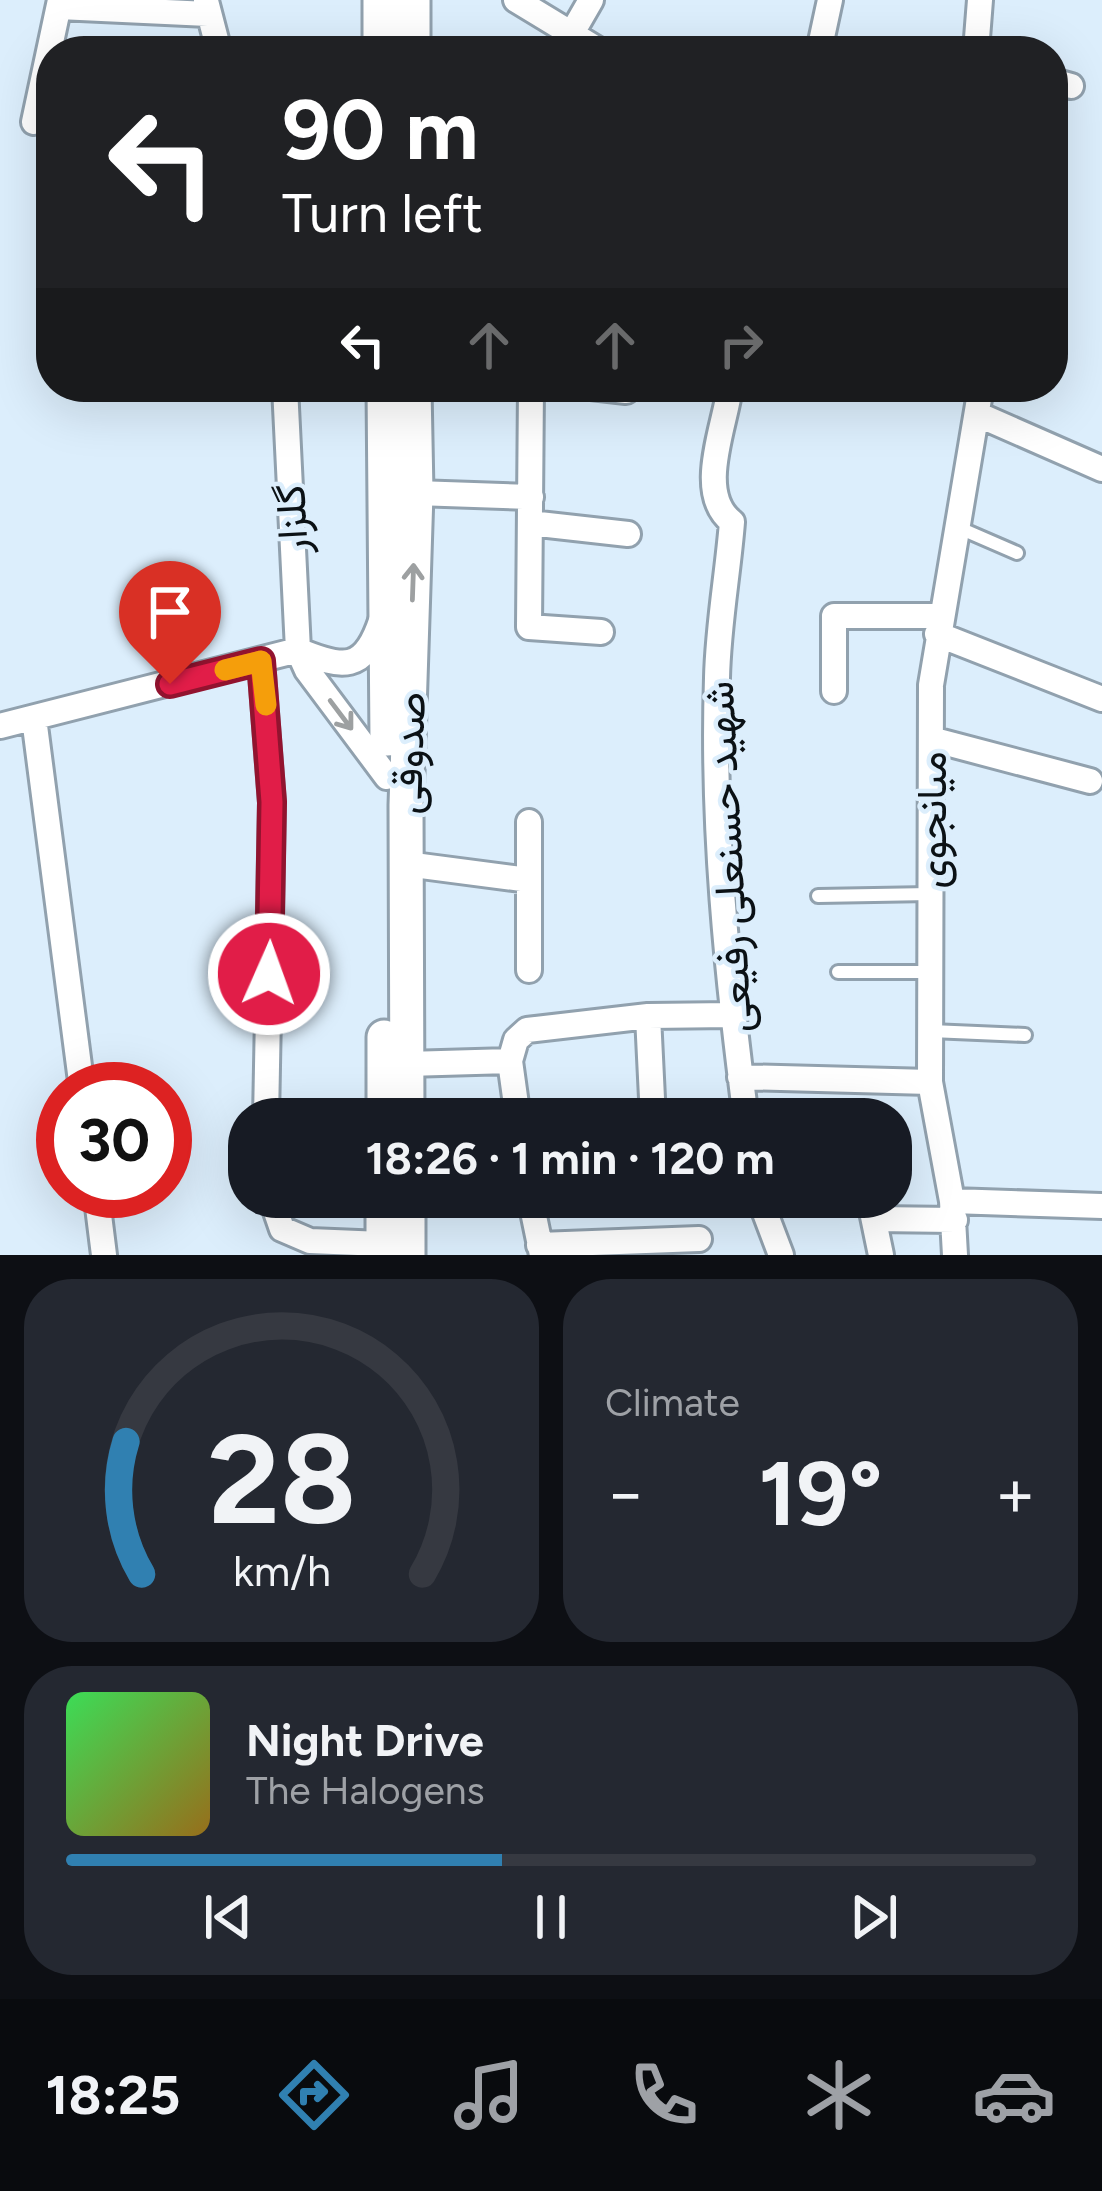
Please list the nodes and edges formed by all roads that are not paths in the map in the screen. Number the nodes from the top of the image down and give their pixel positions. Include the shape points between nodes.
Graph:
1 (380, 0) edge
2 (413, 0) edge
3 (516, 0) edge
4 (591, 0) edge
5 (830, 0) edge
6 (980, 0) edge
7 (60, 4) edge
8 (207, 7) edge
9 (572, 33) junction
10 (53, 36) edge
11 (215, 36) edge
12 (380, 36) edge
13 (413, 36) edge
14 (577, 36) edge
15 (822, 36) edge
16 (977, 36) edge
17 (36, 113) edge
18 (34, 122) dead end
19 (286, 402) edge
20 (383, 402) edge
21 (414, 402) edge
22 (531, 402) edge
23 (727, 402) edge
24 (980, 402) edge
25 (979, 415) junction
26 (1102, 469) edge
27 (416, 493) junction
28 (530, 497) junction
29 (530, 523) junction
30 (956, 526) junction
31 (628, 534) dead end
32 (1016, 553) dead end
33 (386, 607) junction
34 (939, 625) junction
35 (601, 632) dead end
36 (298, 650) junction
37 (261, 661) junction
38 (834, 691) dead end
39 (1102, 699) edge
40 (34, 718) junction
41 (0, 726) edge
42 (931, 739) junction
43 (387, 778) junction
44 (1090, 781) dead end
45 (530, 822) dead end
46 (406, 864) junction
47 (529, 880) junction
48 (930, 894) junction
49 (818, 896) dead end
50 (529, 970) dead end
51 (838, 972) dead end
52 (931, 972) junction
53 (648, 1016) junction
54 (731, 1016) junction
55 (931, 1030) junction
56 (1025, 1035) dead end
57 (510, 1061) junction
58 (79, 1062) edge
59 (407, 1064) junction
60 (740, 1077) junction
61 (931, 1082) junction
62 (266, 1098) edge
63 (384, 1098) edge
64 (407, 1098) edge
65 (515, 1098) edge
66 (652, 1098) edge
67 (743, 1098) edge
68 (1102, 1207) edge
69 (912, 1209) edge
70 (954, 1211) junction
71 (99, 1218) edge
72 (279, 1218) edge
73 (386, 1218) edge
74 (401, 1218) edge
75 (534, 1218) edge
76 (767, 1218) edge
77 (874, 1218) edge
78 (699, 1239) dead end
79 (541, 1250) edge
80 (391, 1251) edge
81 (104, 1255) edge
82 (781, 1255) edge
83 (881, 1255) edge
84 (955, 1255) edge

1 - 12 main road
2 - 13 main road
3 - 9 street
4 - 9 street
5 - 15 street
6 - 16 street
7 - 8 street
7 - 10 street
8 - 11 street
9 - 14 street
17 - 18 street
19 - 36 street, گلزار
20 - 33 main road, صدوقی
21 - 27 main road, صدوقی
22 - 28 street
23 - 54 street, شهید حسنعلی رفیعی via 713,486 732,522 715,759
24 - 25 street, میانجوی
25 - 26 street
25 - 30 street, میانجوی
27 - 28 street
46 -> 27 main road, صدوقی
28 - 29 street
29 - 31 street
29 - 35 street via 530,627
30 - 32 lane
30 - 34 street, میانجوی
33 - 36 street via 360,659 344,665
33 - 43 main road, صدوقی
34 - 38 street via 834,616
34 - 39 street
34 - 42 street, میانجوی
36 - 37 street
36 -> 43 street
37 - 40 street
37 - 62 street via 272,802
40 - 41 street
40 - 58 street
42 - 44 street
42 - 48 street, میانجوی
43 - 63 main road, صدوقی
45 - 47 street
46 - 47 street
46 - 59 main road, صدوقی
47 - 50 street
48 - 49 lane
48 - 52 street, میانجوی
51 - 52 lane
52 - 55 street, میانجوی
53 - 54 street
53 - 57 street via 527,1030
53 - 66 street
54 - 60 street, شهید حسنعلی رفیعی
55 - 56 lane
55 - 61 street, میانجوی
57 - 59 street
57 - 65 street
59 - 64 main road, صدوقی
60 - 61 street
60 - 67 street, شهید حسنعلی رفیعی
61 - 70 street, میانجوی
68 - 70 street
69 - 70 street
70 - 84 street, میانجوی
71 - 81 street
72 - 80 street via 283,1229 310,1241
73 - 80 main road
74 - 80 main road
75 - 79 street
76 - 82 street
77 - 83 street
78 - 79 street

